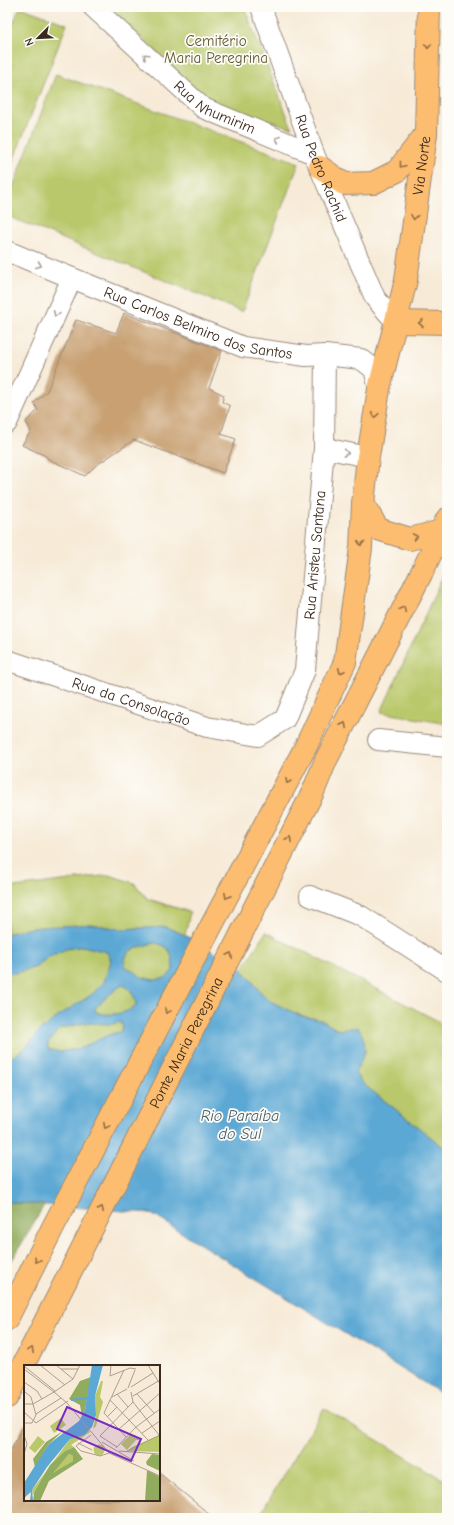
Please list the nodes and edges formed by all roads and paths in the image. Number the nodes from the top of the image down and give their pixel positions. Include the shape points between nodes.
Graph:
1 (93, 7) edge
2 (261, 7) edge
3 (429, 7) edge
4 (426, 134) junction
5 (317, 160) junction
6 (7, 251) edge
7 (72, 278) junction
8 (396, 322) junction
9 (447, 324) edge
10 (325, 355) junction
11 (379, 389) junction
12 (7, 423) edge
13 (324, 448) junction
14 (368, 457) junction
15 (363, 504) junction
16 (445, 526) edge
17 (7, 660) edge
18 (258, 736) joint
19 (378, 740) dead end
20 (447, 747) edge
21 (310, 896) dead end
22 (447, 971) edge
23 (7, 1319) edge
24 (7, 1397) edge

5 -> 1 street, Rua Nhumirim via 203,108
2 - 5 street, Rua Pedro Rachid
3 -> 4 main road, Via Norte
4 -> 5 main road via 397,171 373,183 344,184
4 -> 8 main road, Via Norte via 406,280
5 - 8 street, Rua Pedro Rachid via 375,298
6 -> 7 street, Rua Carlos Belmiro dos Santos
7 - 10 street, Rua Carlos Belmiro dos Santos via 243,347 306,356
7 -> 12 street
9 -> 8 main road
8 - 11 main road, Via Norte
10 - 11 street, Rua Carlos Belmiro dos Santos via 361,359 374,369
10 - 13 street, Rua Aristeu Santana
11 -> 14 main road, Via Norte
13 -> 14 street
13 - 18 street, Rua Aristeu Santana via 305,670 285,719
14 - 15 main road, Via Norte
15 -> 16 main road via 378,529 410,539
15 -> 23 main road, Ponte Maria Peregrina via 361,548 345,662 306,746
24 -> 16 main road, Ponte Maria Peregrina
17 - 18 street, Rua da Consolação via 207,727
19 - 20 street
21 - 22 street via 361,916

